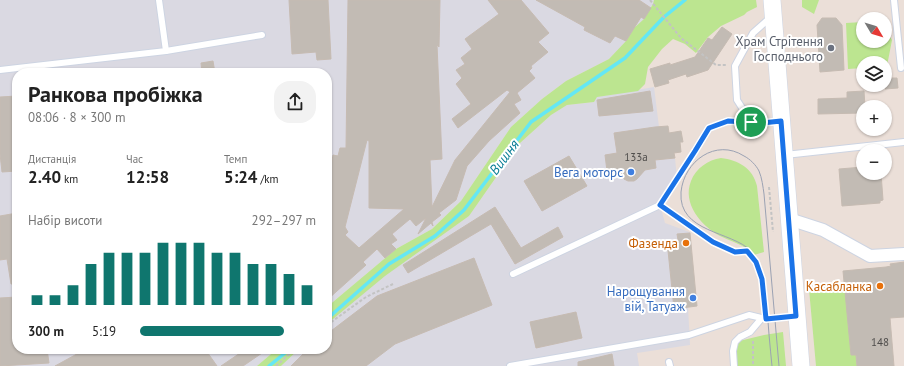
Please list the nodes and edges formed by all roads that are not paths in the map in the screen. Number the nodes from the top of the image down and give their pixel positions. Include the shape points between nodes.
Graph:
1 (159, 0) edge
2 (894, 0) edge
3 (772, 7) edge
4 (262, 35) dead end
5 (166, 51) junction
6 (17, 68) edge
7 (901, 68) dead end
8 (12, 69) edge
9 (0, 70) edge
10 (781, 121) junction
11 (751, 122) junction
12 (904, 142) edge
13 (783, 155) junction
14 (789, 219) junction
15 (904, 254) edge
16 (513, 274) dead end
17 (796, 316) junction
18 (764, 319) junction
19 (510, 366) edge
20 (734, 366) edge
21 (801, 366) edge

1 - 5 lane
2 - 7 lane
3 - 10 main road
3 - 11 lane via 735,66 737,100
4 - 5 lane
5 - 6 lane
8 - 9 lane
10 - 11 lane
10 - 13 main road
11 - 16 lane via 728,121 709,128 660,205
12 - 13 lane
13 - 14 main road
14 - 15 street via 823,230 870,256
14 - 17 main road
17 - 18 lane
17 - 21 main road
18 - 19 lane via 749,315 689,335
18 - 20 lane via 734,342

